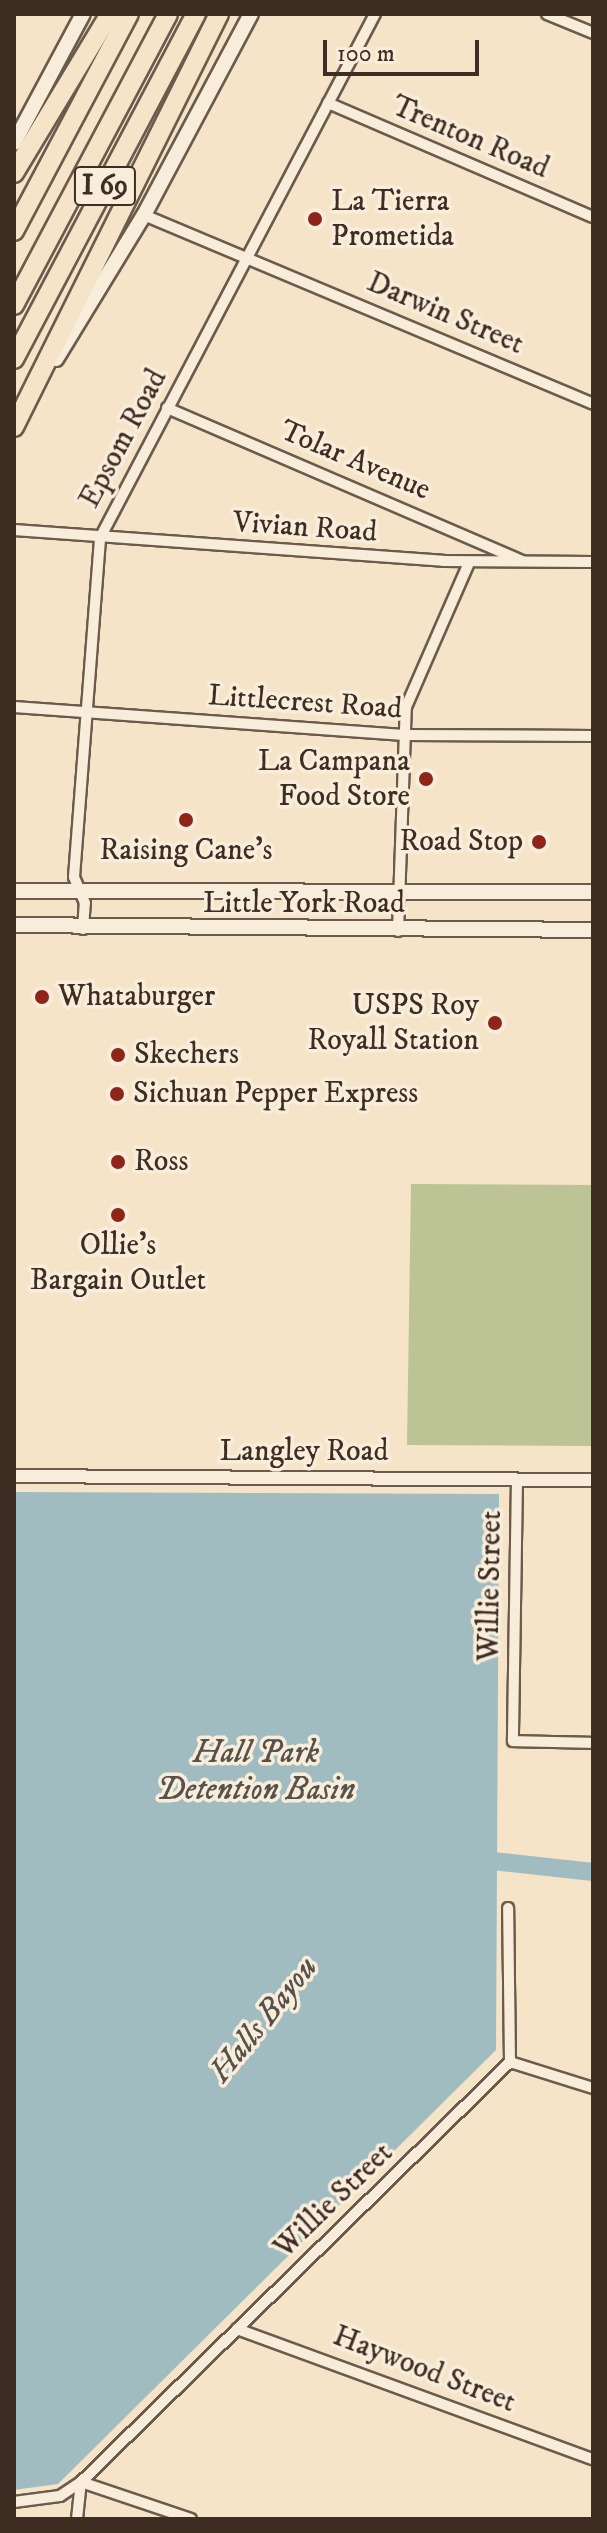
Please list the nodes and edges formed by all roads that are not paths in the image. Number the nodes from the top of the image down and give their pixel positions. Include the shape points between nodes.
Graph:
1 (83, 14) edge
2 (110, 14) edge
3 (129, 14) edge
4 (168, 14) edge
5 (196, 14) edge
6 (219, 14) edge
7 (251, 14) edge
8 (375, 14) edge
9 (547, 14) edge
10 (593, 33) edge
11 (328, 103) junction
12 (14, 143) edge
13 (14, 173) edge
14 (144, 215) junction
15 (593, 217) edge
16 (14, 231) edge
17 (247, 257) junction
18 (14, 305) edge
19 (14, 359) edge
20 (593, 404) edge
21 (167, 408) junction
22 (14, 430) edge
23 (14, 530) edge
24 (100, 538) junction
25 (522, 561) junction
26 (593, 562) edge
27 (469, 563) junction
28 (14, 707) edge
29 (86, 711) junction
30 (404, 735) junction
31 (593, 736) edge
32 (14, 891) edge
33 (401, 892) junction
34 (593, 892) edge
35 (81, 893) junction
36 (14, 925) edge
37 (83, 930) junction
38 (593, 930) edge
39 (398, 931) junction
40 (14, 1476) edge
41 (517, 1479) junction
42 (593, 1480) edge
43 (593, 1743) edge
44 (508, 1908) dead end
45 (510, 2062) junction
46 (593, 2088) edge
47 (237, 2329) junction
48 (593, 2459) edge
49 (81, 2482) junction
50 (14, 2502) edge
51 (77, 2519) edge
52 (191, 2519) edge

1 - 12 main road
2 - 13 highway
3 - 16 highway, I 69
4 - 18 highway, I 69
5 - 19 highway, I 69
6 - 22 highway
7 - 14 main road
8 - 11 street, Epsom Road
9 - 10 street
11 - 15 street, Trenton Road
11 - 17 street, Epsom Road
14 - 17 street, Darwin Street
14 - 22 main road
17 - 20 street, Darwin Street
17 - 21 street, Epsom Road
21 - 24 street, Epsom Road
21 - 25 street, Tolar Avenue
23 - 24 street, Vivian Road
24 - 27 street, Vivian Road
24 - 29 street, Epsom Road
25 - 26 street, Vivian Road
25 - 27 street, Vivian Road
27 - 30 street via 414,680
28 - 29 street, Littlecrest Road
29 - 30 street, Littlecrest Road
29 - 35 street, Epsom Road via 74,877
30 - 31 street, Littlecrest Road
30 - 33 street
32 - 35 main road, Little York Road
33 - 34 main road, Little York Road
33 - 35 main road, Little York Road
33 - 39 street
35 - 37 street, Epsom Road
36 - 37 main road, Little York Road
37 - 39 main road, Little York Road
38 - 39 main road, Little York Road
40 - 41 street, Langley Road
41 - 42 street, Langley Road
41 - 43 street, Willie Street via 513,1741
44 - 45 street
45 - 46 street
45 - 47 street, Willie Street
47 - 48 street, Haywood Street
47 - 49 street, Willie Street
49 - 50 street via 60,2496
49 - 51 street
49 - 52 street

